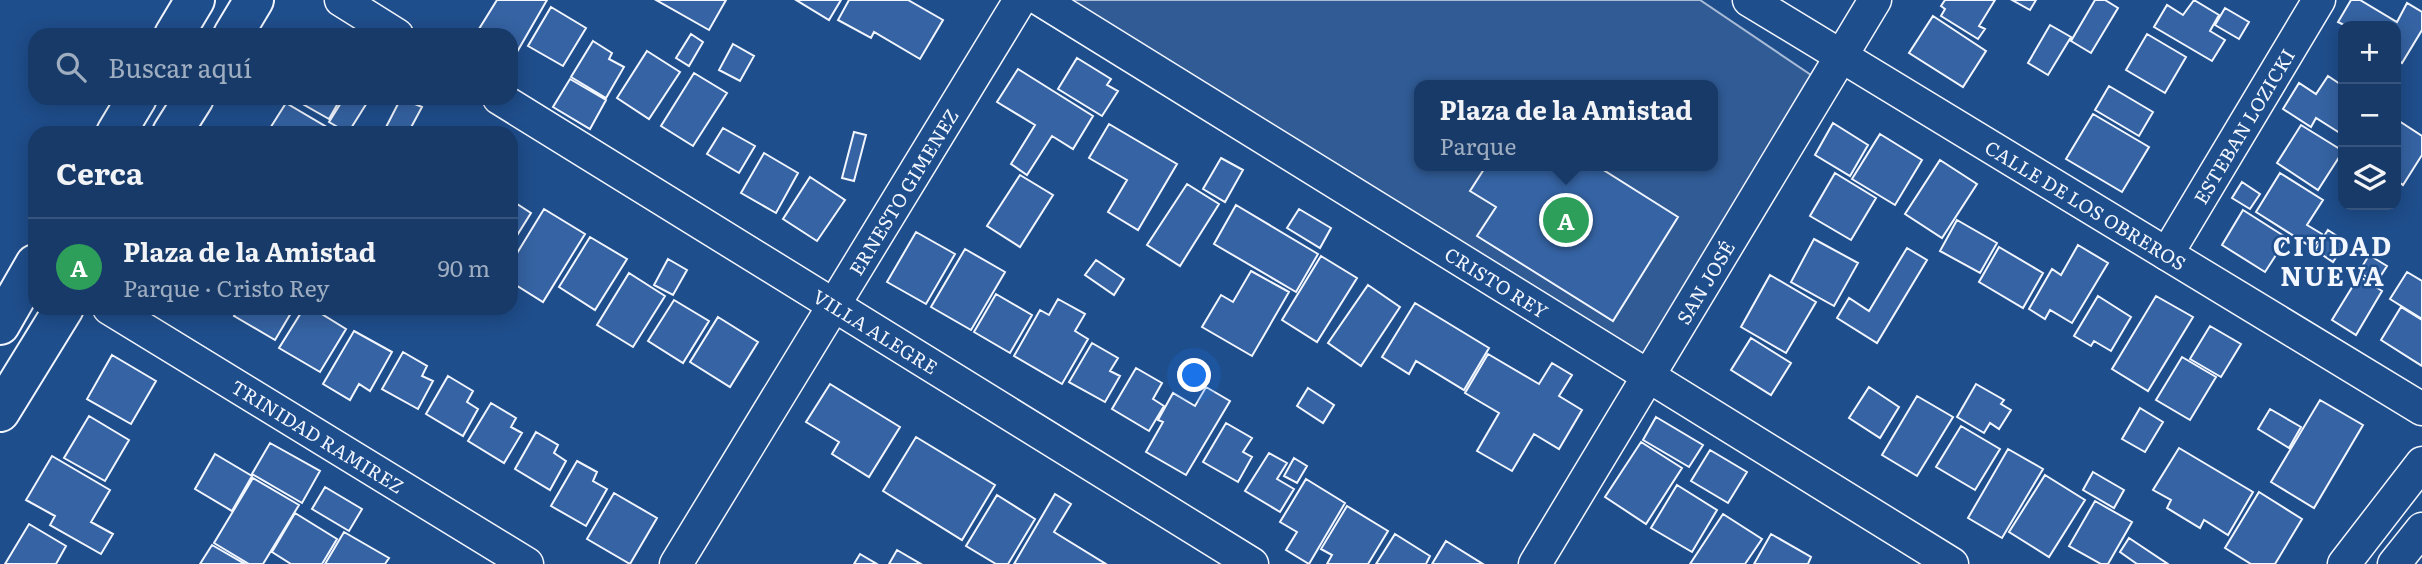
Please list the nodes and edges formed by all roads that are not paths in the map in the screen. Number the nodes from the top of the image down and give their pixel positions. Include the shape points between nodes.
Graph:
1 (195, 0) edge
2 (254, 0) edge
3 (341, 0) edge
4 (1020, 0) edge
5 (1041, 0) edge
6 (1749, 0) edge
7 (1875, 0) edge
8 (2319, 0) edge
9 (178, 28) edge
10 (237, 28) edge
11 (386, 28) edge
12 (1841, 56) junction
13 (133, 105) edge
14 (190, 105) edge
15 (510, 105) edge
16 (120, 126) edge
17 (176, 126) edge
18 (2167, 254) junction
19 (28, 276) edge
20 (834, 305) junction
21 (60, 315) edge
22 (120, 315) edge
23 (0, 325) edge
24 (1648, 376) junction
25 (2422, 408) edge
26 (0, 412) edge
27 (2422, 463) edge
28 (2422, 529) edge
29 (527, 564) edge
30 (677, 564) edge
31 (1252, 564) edge
32 (1535, 564) edge
33 (1952, 564) edge
34 (2344, 564) edge
35 (2394, 564) edge

1 - 9 main road
2 - 10 main road
3 - 11 street
4 - 20 street, ERNESTO GIMENEZ
5 - 24 street, CRISTO REY
6 - 12 street, CALLE DE LOS OBREROS
7 - 12 street, SAN JOSÉ
8 - 18 street, ESTEBAN LOZICKI
12 - 18 street, CALLE DE LOS OBREROS
12 - 24 street, SAN JOSÉ
13 - 16 main road
14 - 17 main road
15 - 20 street, VILLA ALEGRE
18 - 25 street, CALLE DE LOS OBREROS
19 - 23 main road
20 - 30 street, ERNESTO GIMENEZ
20 - 31 street, VILLA ALEGRE
21 - 26 main road
22 - 29 street, TRINIDAD RAMIREZ
24 - 32 street, SAN JOSÉ
24 - 33 street, CRISTO REY
27 - 34 street
28 - 35 street

